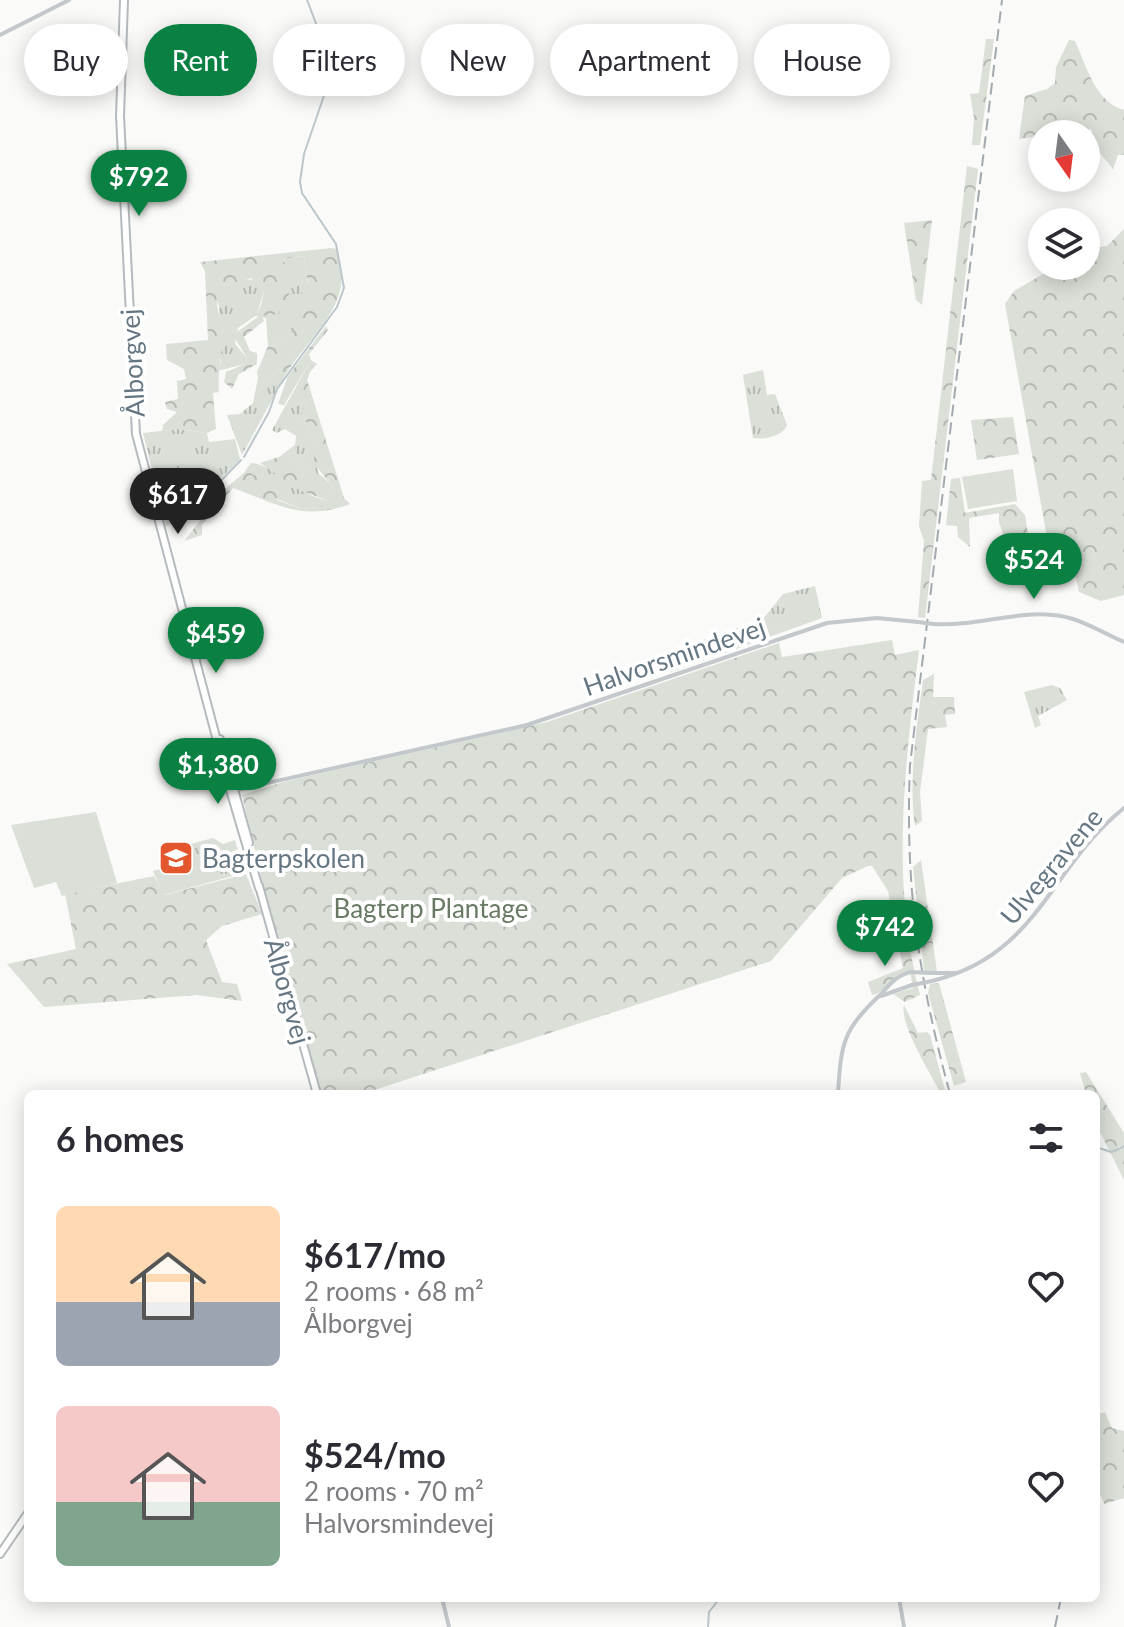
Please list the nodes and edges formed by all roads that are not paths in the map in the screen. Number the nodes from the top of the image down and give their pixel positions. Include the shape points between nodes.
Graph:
1 (69, 0) edge
2 (124, 1) edge
3 (0, 35) edge
4 (1124, 642) edge
5 (211, 714) junction
6 (236, 790) junction
7 (1124, 808) edge
8 (259, 888) junction
9 (965, 971) junction
10 (876, 998) junction
11 (316, 1090) edge
12 (839, 1090) edge
13 (24, 1519) edge
14 (12, 1538) junction
15 (0, 1554) edge
16 (0, 1561) edge
17 (443, 1602) edge
18 (900, 1602) edge
19 (449, 1627) edge
20 (904, 1627) edge

1 - 3 street
2 - 5 main road, Ålborgvej via 120,116 133,410 142,463
4 - 6 street, Halvorsmindevej, bridge via 1050,614 966,625 877,618 827,623 527,725
5 - 6 main road, Ålborgvej
5 - 8 main road, Ålborgvej
6 - 8 main road, Ålborgvej
7 - 9 street, Ulvegravene via 1093,837 1017,936
8 - 11 main road, Ålborgvej
9 - 10 street, Ulvegravene, bridge
9 - 10 street, Ulvegravene, bridge via 911,972 894,979
10 - 12 street, Ulvegravene via 863,1008 846,1036
13 - 14 main road
14 - 15 main road
14 - 16 main road
17 - 19 street
18 - 20 street

